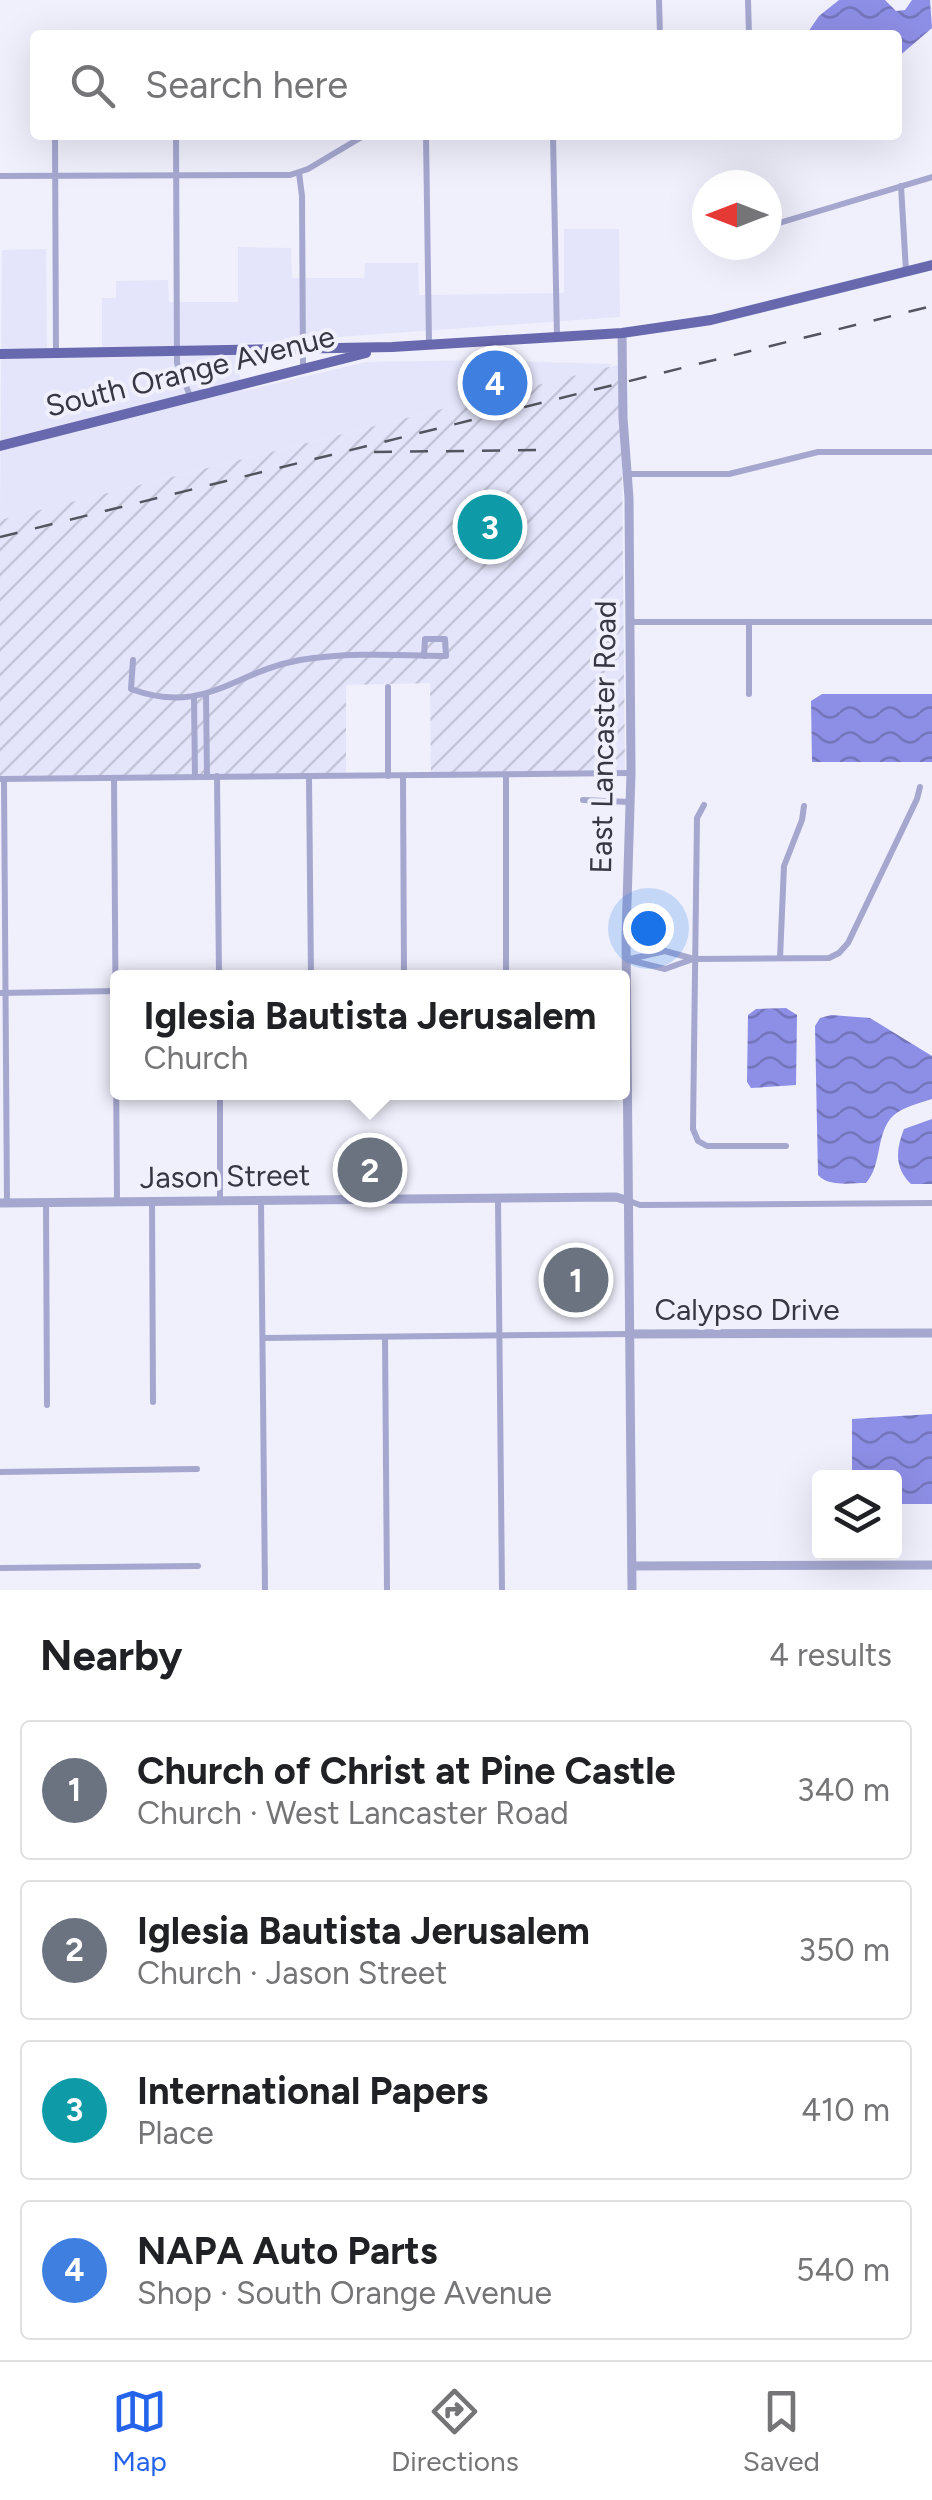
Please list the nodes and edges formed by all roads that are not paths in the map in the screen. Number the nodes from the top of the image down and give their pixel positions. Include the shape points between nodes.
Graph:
1 (659, 0) edge
2 (748, 0) edge
3 (660, 30) edge
4 (749, 30) edge
5 (56, 140) edge
6 (176, 140) edge
7 (356, 140) edge
8 (426, 140) edge
9 (553, 140) edge
10 (299, 173) junction
11 (0, 176) edge
12 (56, 176) junction
13 (176, 176) junction
14 (932, 177) edge
15 (901, 186) junction
16 (782, 222) edge
17 (932, 266) edge
18 (906, 272) junction
19 (622, 333) junction
20 (557, 337) junction
21 (429, 344) junction
22 (392, 347) junction
23 (303, 349) junction
24 (177, 352) junction
25 (56, 353) junction
26 (0, 354) edge
27 (304, 366) junction
28 (190, 396) junction
29 (0, 446) edge
30 (932, 452) edge
31 (627, 474) junction
32 (630, 622) junction
33 (749, 622) junction
34 (932, 622) edge
35 (424, 656) dead end
36 (133, 660) dead end
37 (388, 686) dead end
38 (206, 694) junction
39 (749, 694) dead end
40 (194, 698) junction
41 (207, 760) junction
42 (194, 762) junction
43 (631, 773) junction
44 (195, 776) junction
45 (207, 776) junction
46 (217, 776) junction
47 (388, 776) junction
48 (403, 776) junction
49 (506, 776) junction
50 (309, 777) junction
51 (114, 778) junction
52 (2, 779) edge
53 (920, 787) dead end
54 (583, 800) dead end
55 (631, 802) junction
56 (704, 805) dead end
57 (804, 806) dead end
58 (673, 952) junction
59 (780, 958) junction
60 (694, 959) junction
61 (626, 960) junction
62 (673, 967) junction
63 (117, 970) edge
64 (219, 970) edge
65 (311, 970) edge
66 (404, 970) edge
67 (506, 970) edge
68 (625, 970) edge
69 (110, 991) edge
70 (2, 992) edge
71 (117, 1100) edge
72 (220, 1100) edge
73 (627, 1100) edge
74 (786, 1146) dead end
75 (498, 1197) junction
76 (152, 1201) junction
77 (220, 1201) junction
78 (262, 1201) junction
79 (629, 1201) junction
80 (117, 1202) junction
81 (4, 1203) edge
82 (46, 1203) junction
83 (932, 1203) edge
84 (932, 1333) edge
85 (630, 1334) junction
86 (500, 1336) junction
87 (385, 1337) junction
88 (263, 1338) junction
89 (153, 1402) dead end
90 (47, 1405) dead end
91 (197, 1469) dead end
92 (0, 1472) edge
93 (932, 1565) edge
94 (198, 1566) dead end
95 (632, 1566) junction
96 (0, 1568) edge
97 (265, 1590) edge
98 (387, 1590) edge
99 (502, 1590) edge
100 (632, 1590) edge

1 - 3 street
2 - 4 street
5 - 12 street
6 - 13 street
7 - 10 street
8 - 21 street
9 - 20 street
10 - 13 street
10 - 23 street
11 - 12 street
12 - 13 street
12 - 25 street
13 - 24 street
14 - 15 street
15 - 16 street
15 - 18 street
17 - 18 main road, South Orange Avenue
18 - 19 main road, South Orange Avenue via 712,320
19 - 20 main road, South Orange Avenue
19 - 31 street, East Lancaster Road
20 - 21 main road, South Orange Avenue
21 - 22 main road, South Orange Avenue
22 - 23 main road, South Orange Avenue
22 - 27 main road, South Orange Avenue
23 - 24 main road, South Orange Avenue
23 - 27 street
24 - 25 main road, South Orange Avenue
24 - 28 street
25 - 26 main road, South Orange Avenue
27 - 28 main road, South Orange Avenue
28 - 29 main road, South Orange Avenue
30 - 31 street via 818,452 729,474
31 - 32 street, East Lancaster Road
32 - 33 street
32 - 43 street, East Lancaster Road
33 - 34 street
33 - 39 street
35 - 38 street via 294,661
36 - 40 street via 131,688 157,698
37 - 47 street
38 - 40 street
38 - 41 street
40 - 42 street
41 - 42 street
41 - 45 street
42 - 44 street
43 - 49 street
43 - 55 street, East Lancaster Road
44 - 45 street
44 - 51 street
45 - 46 street
46 - 50 street
46 - 64 street
47 - 48 street
47 - 50 street
48 - 49 street
48 - 66 street
49 - 67 street
50 - 65 street
51 - 52 street
51 - 63 street
52 - 70 street
53 - 59 street via 844,950 829,958
54 - 55 street
55 - 61 street, East Lancaster Road
56 - 60 street via 697,818
57 - 59 street via 784,866
58 - 60 street
58 - 61 street
58 - 62 street
59 - 60 street
60 - 62 street
60 - 74 street via 695,1136 706,1146
61 - 62 street
61 - 68 street, East Lancaster Road
69 - 70 street
70 - 81 street
71 - 80 street
72 - 77 street
73 - 79 street, East Lancaster Road
75 - 78 street, Jason Street
75 - 79 street, Jason Street
75 - 86 street
76 - 77 street, Jason Street
76 - 80 street, Jason Street
76 - 89 street
77 - 78 street, Jason Street
78 - 88 street
79 - 83 street
79 - 85 street, East Lancaster Road
80 - 82 street, Jason Street
81 - 82 street, Jason Street
82 - 90 street
84 - 85 street, Calypso Drive
85 - 86 street, Calypso Drive
85 - 95 street, East Lancaster Road
86 - 87 street, Calypso Drive
86 - 99 street
87 - 88 street, Calypso Drive
87 - 98 street
88 - 97 street
91 - 92 street
93 - 95 street
94 - 96 street
95 - 100 street, East Lancaster Road

